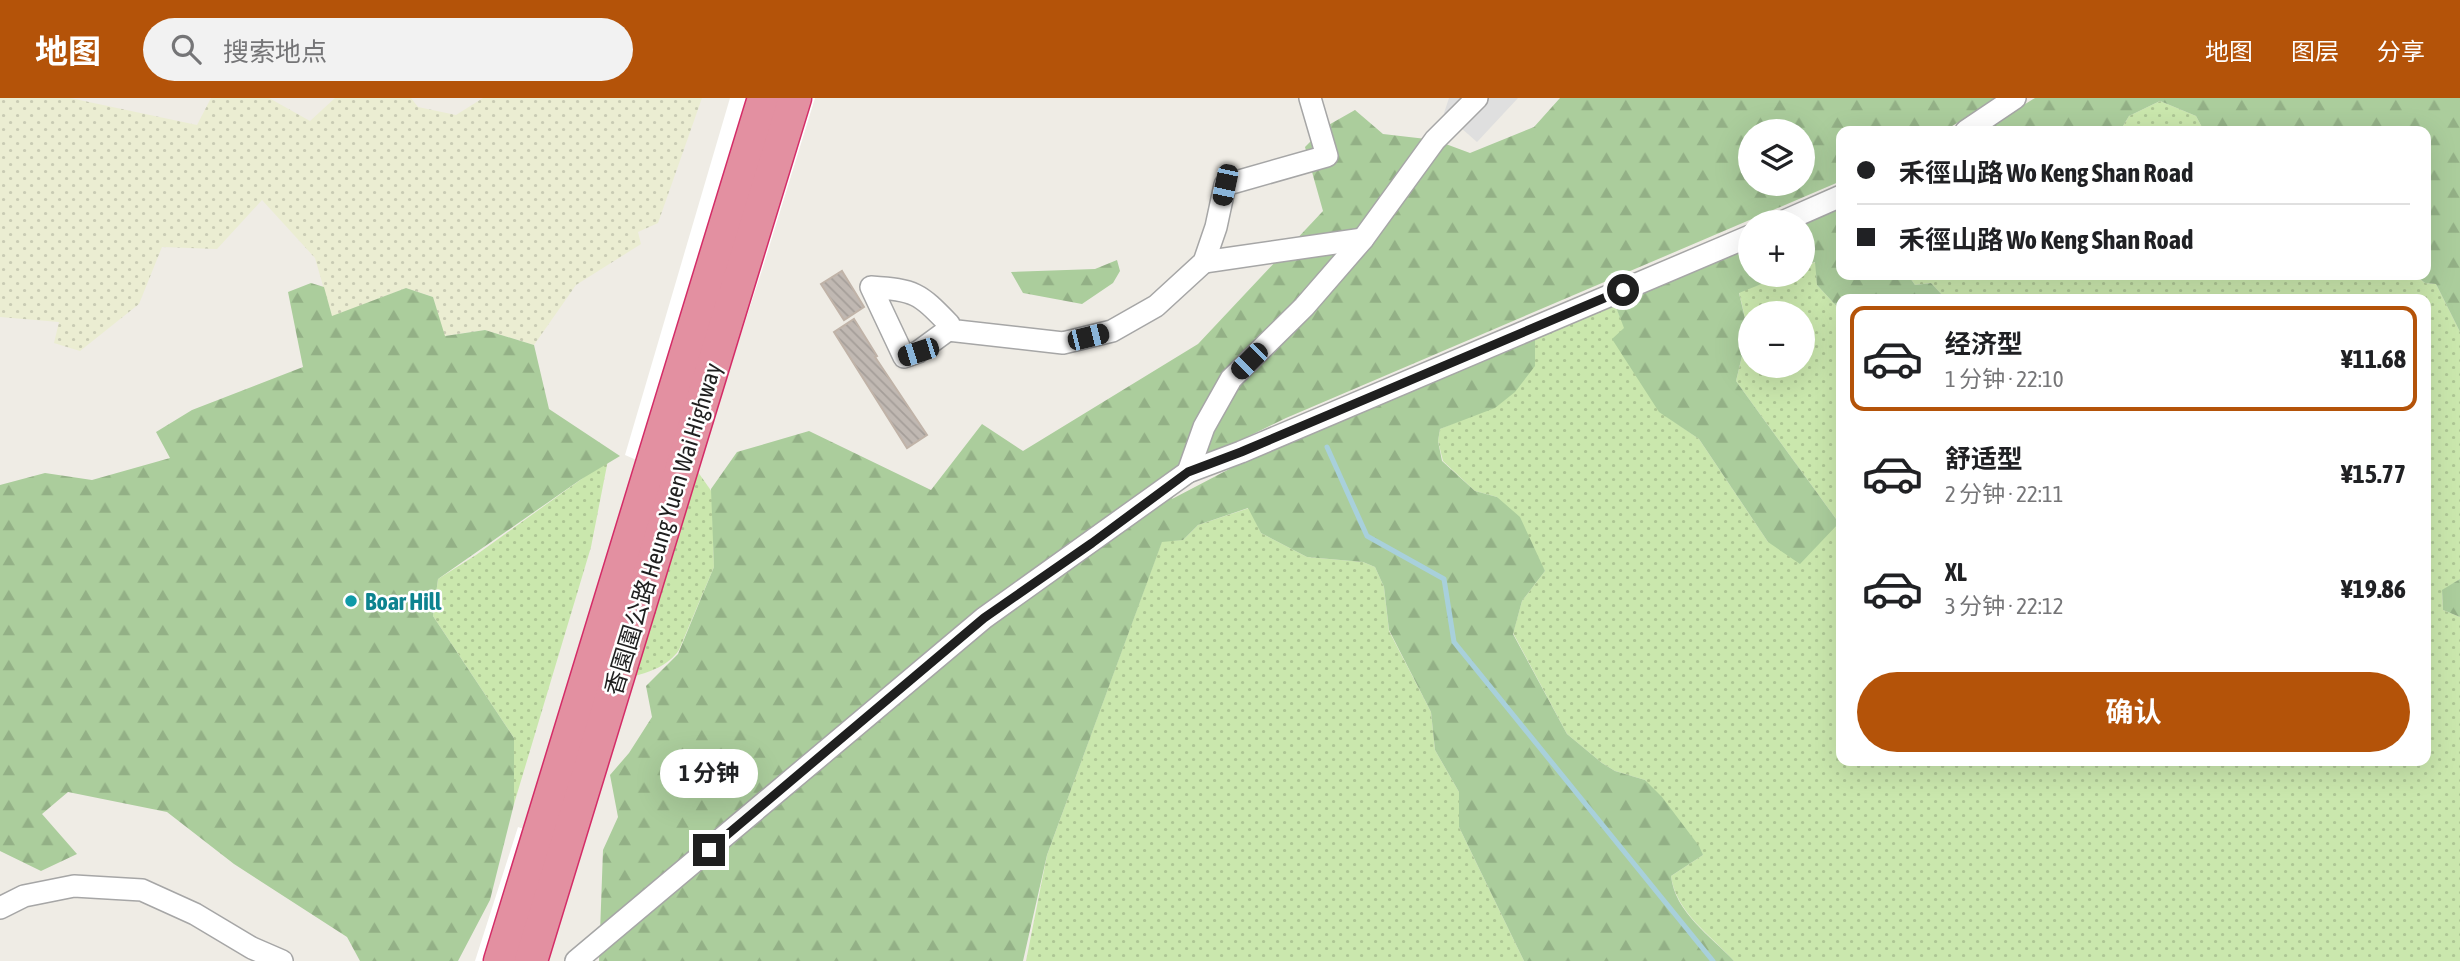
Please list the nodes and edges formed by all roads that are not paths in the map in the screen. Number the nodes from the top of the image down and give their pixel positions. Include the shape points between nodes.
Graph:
1 (764, 98) edge
2 (795, 98) edge
3 (1310, 98) edge
4 (1478, 98) edge
5 (2015, 98) edge
6 (1973, 126) edge
7 (1836, 198) edge
8 (1809, 210) edge
9 (1363, 239) junction
10 (1738, 241) edge
11 (1204, 262) junction
12 (711, 322) junction
13 (948, 330) dead end
14 (1188, 472) junction
15 (547, 860) junction
16 (0, 908) edge
17 (584, 958) edge
18 (282, 961) edge
19 (500, 961) edge
20 (531, 961) edge

1 - 12 highway, 香園圍公路 Heung Yuen Wai Highway
2 - 12 highway, 香園圍公路 Heung Yuen Wai Highway
3 - 11 street via 1327,156 1225,185
4 - 9 street via 1435,141
5 - 6 street
7 - 8 street
9 - 11 street
9 - 14 street via 1304,307 1231,379 1204,427
10 - 14 street
11 - 13 street via 1156,306 1112,331 1063,343
12 - 15 highway, 香園圍公路 Heung Yuen Wai Highway
14 - 17 street via 984,618
15 - 19 highway, 香園圍公路 Heung Yuen Wai Highway
15 - 20 highway, 香園圍公路 Heung Yuen Wai Highway
16 - 18 street via 24,895 74,886 142,890

